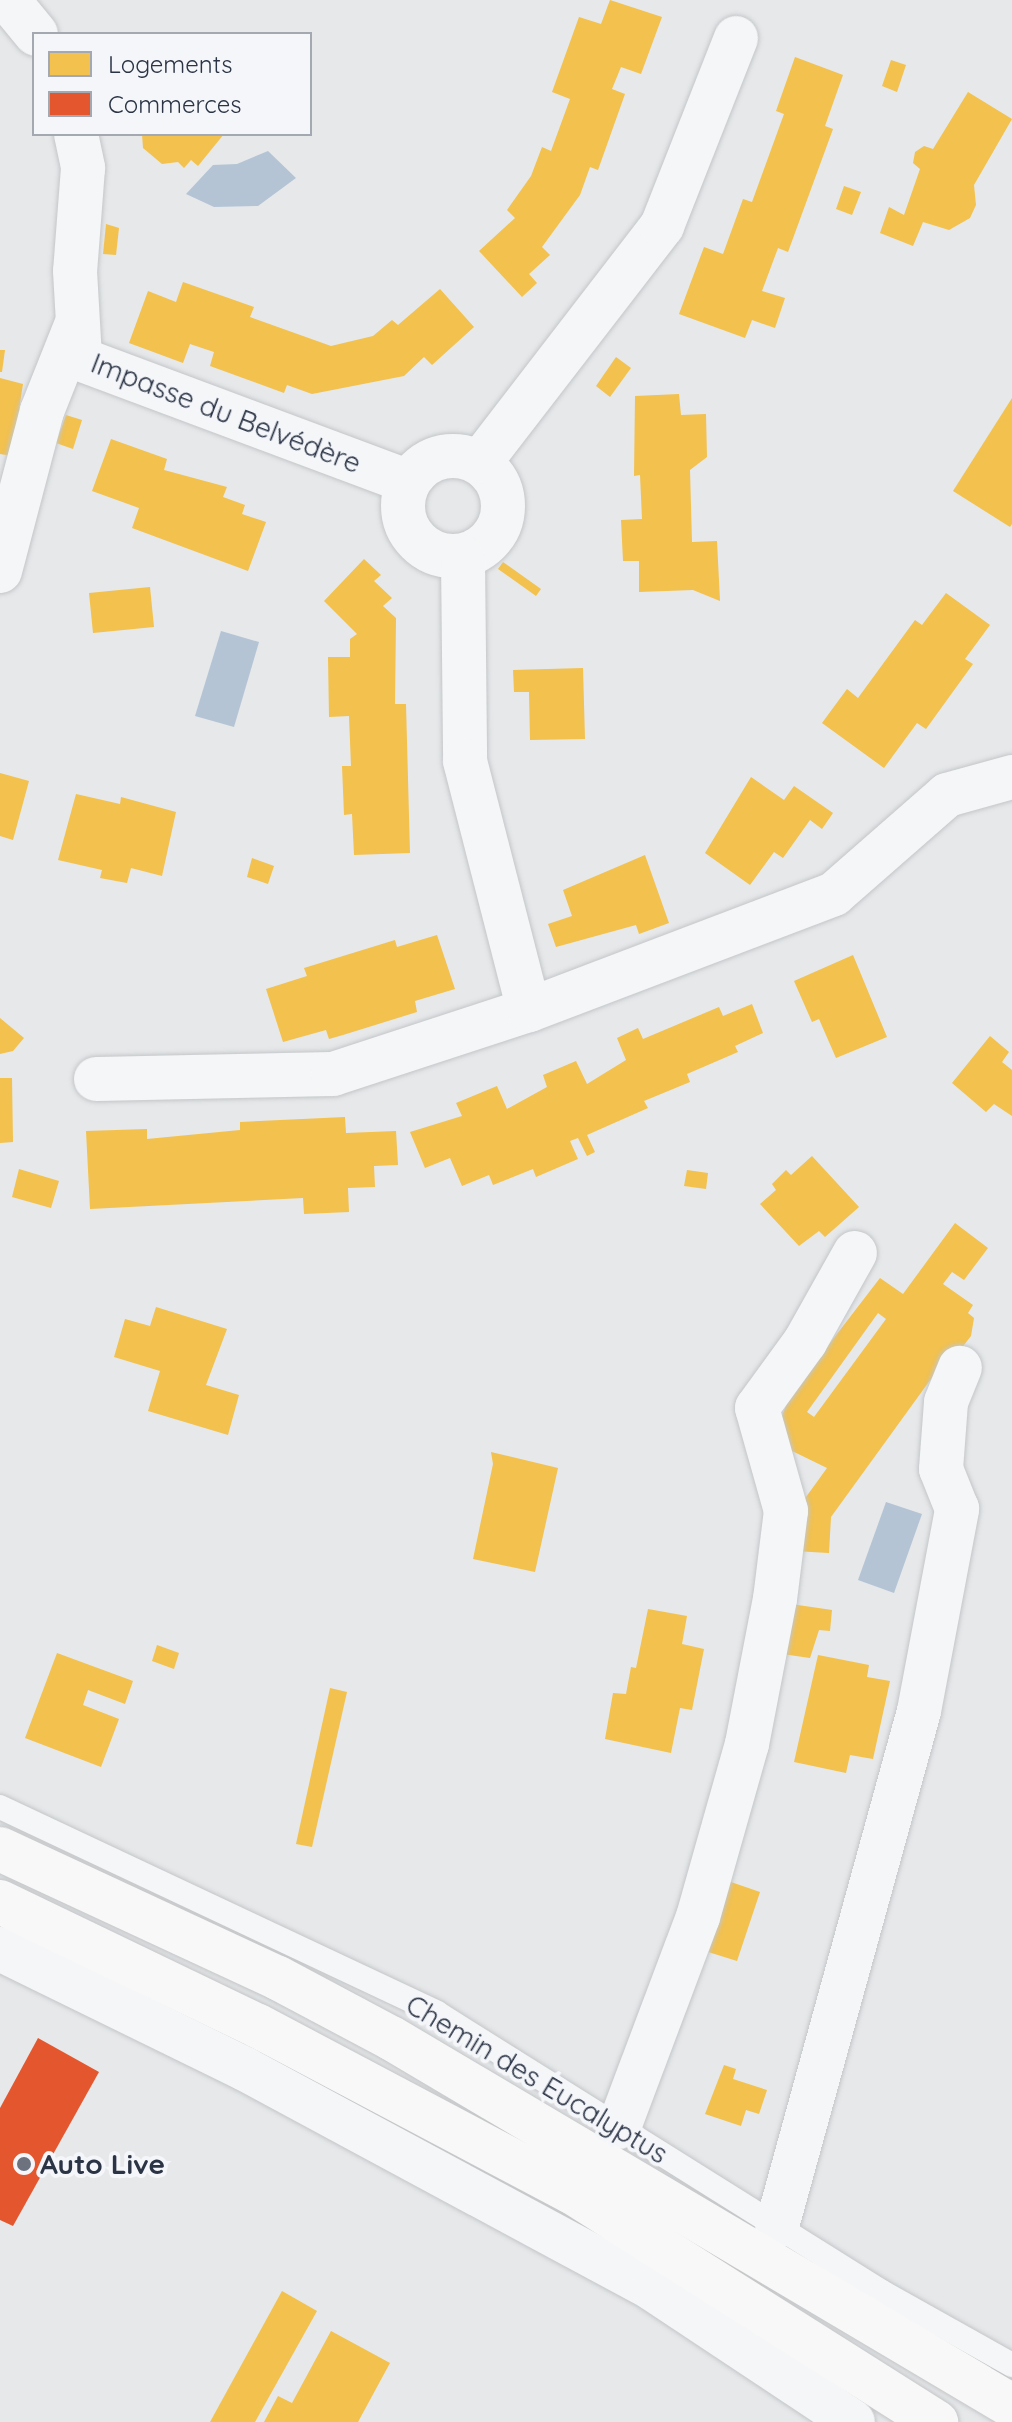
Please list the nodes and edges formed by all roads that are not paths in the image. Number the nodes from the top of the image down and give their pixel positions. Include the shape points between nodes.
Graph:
1 (8, 0) edge
2 (34, 32) edge
3 (736, 38) dead end
4 (76, 136) edge
5 (78, 321) junction
6 (481, 461) junction
7 (407, 481) junction
8 (463, 558) junction
9 (0, 571) edge
10 (1012, 777) edge
11 (529, 1010) junction
12 (96, 1079) dead end
13 (855, 1253) dead end
14 (960, 1368) dead end
15 (0, 1807) edge
16 (0, 1849) edge
17 (0, 1902) edge
18 (0, 1949) edge
19 (619, 2127) junction
20 (777, 2226) junction
21 (1012, 2365) edge
22 (1012, 2406) edge
23 (853, 2422) edge
24 (936, 2422) edge

1 - 2 street
3 - 6 street via 662,226
4 - 5 street, Impasse du Belvédère via 83,168 75,271
5 - 7 street, Impasse du Belvédère via 80,359
5 - 9 street, Impasse du Belvédère via 42,411
6 - 7 street via 440,455
6 - 8 street via 506,499 495,538
7 - 8 street via 402,521 432,554
8 - 11 street via 465,761
10 - 11 street via 947,795 834,894
11 - 12 street via 333,1074
13 - 19 street via 805,1342 757,1408 786,1511 775,1599 747,1744 698,1917
14 - 20 street via 946,1402 941,1469 957,1509 919,1711
15 - 19 lane, Chemin des Eucalyptus via 437,2013
16 - 22 main road, Chemin des Eucalyptus via 278,1978 391,2038
17 - 24 main road via 258,2026 572,2192
18 - 23 street via 245,2069 653,2289
19 - 20 lane, Chemin des Eucalyptus
20 - 21 lane, Chemin des Eucalyptus

